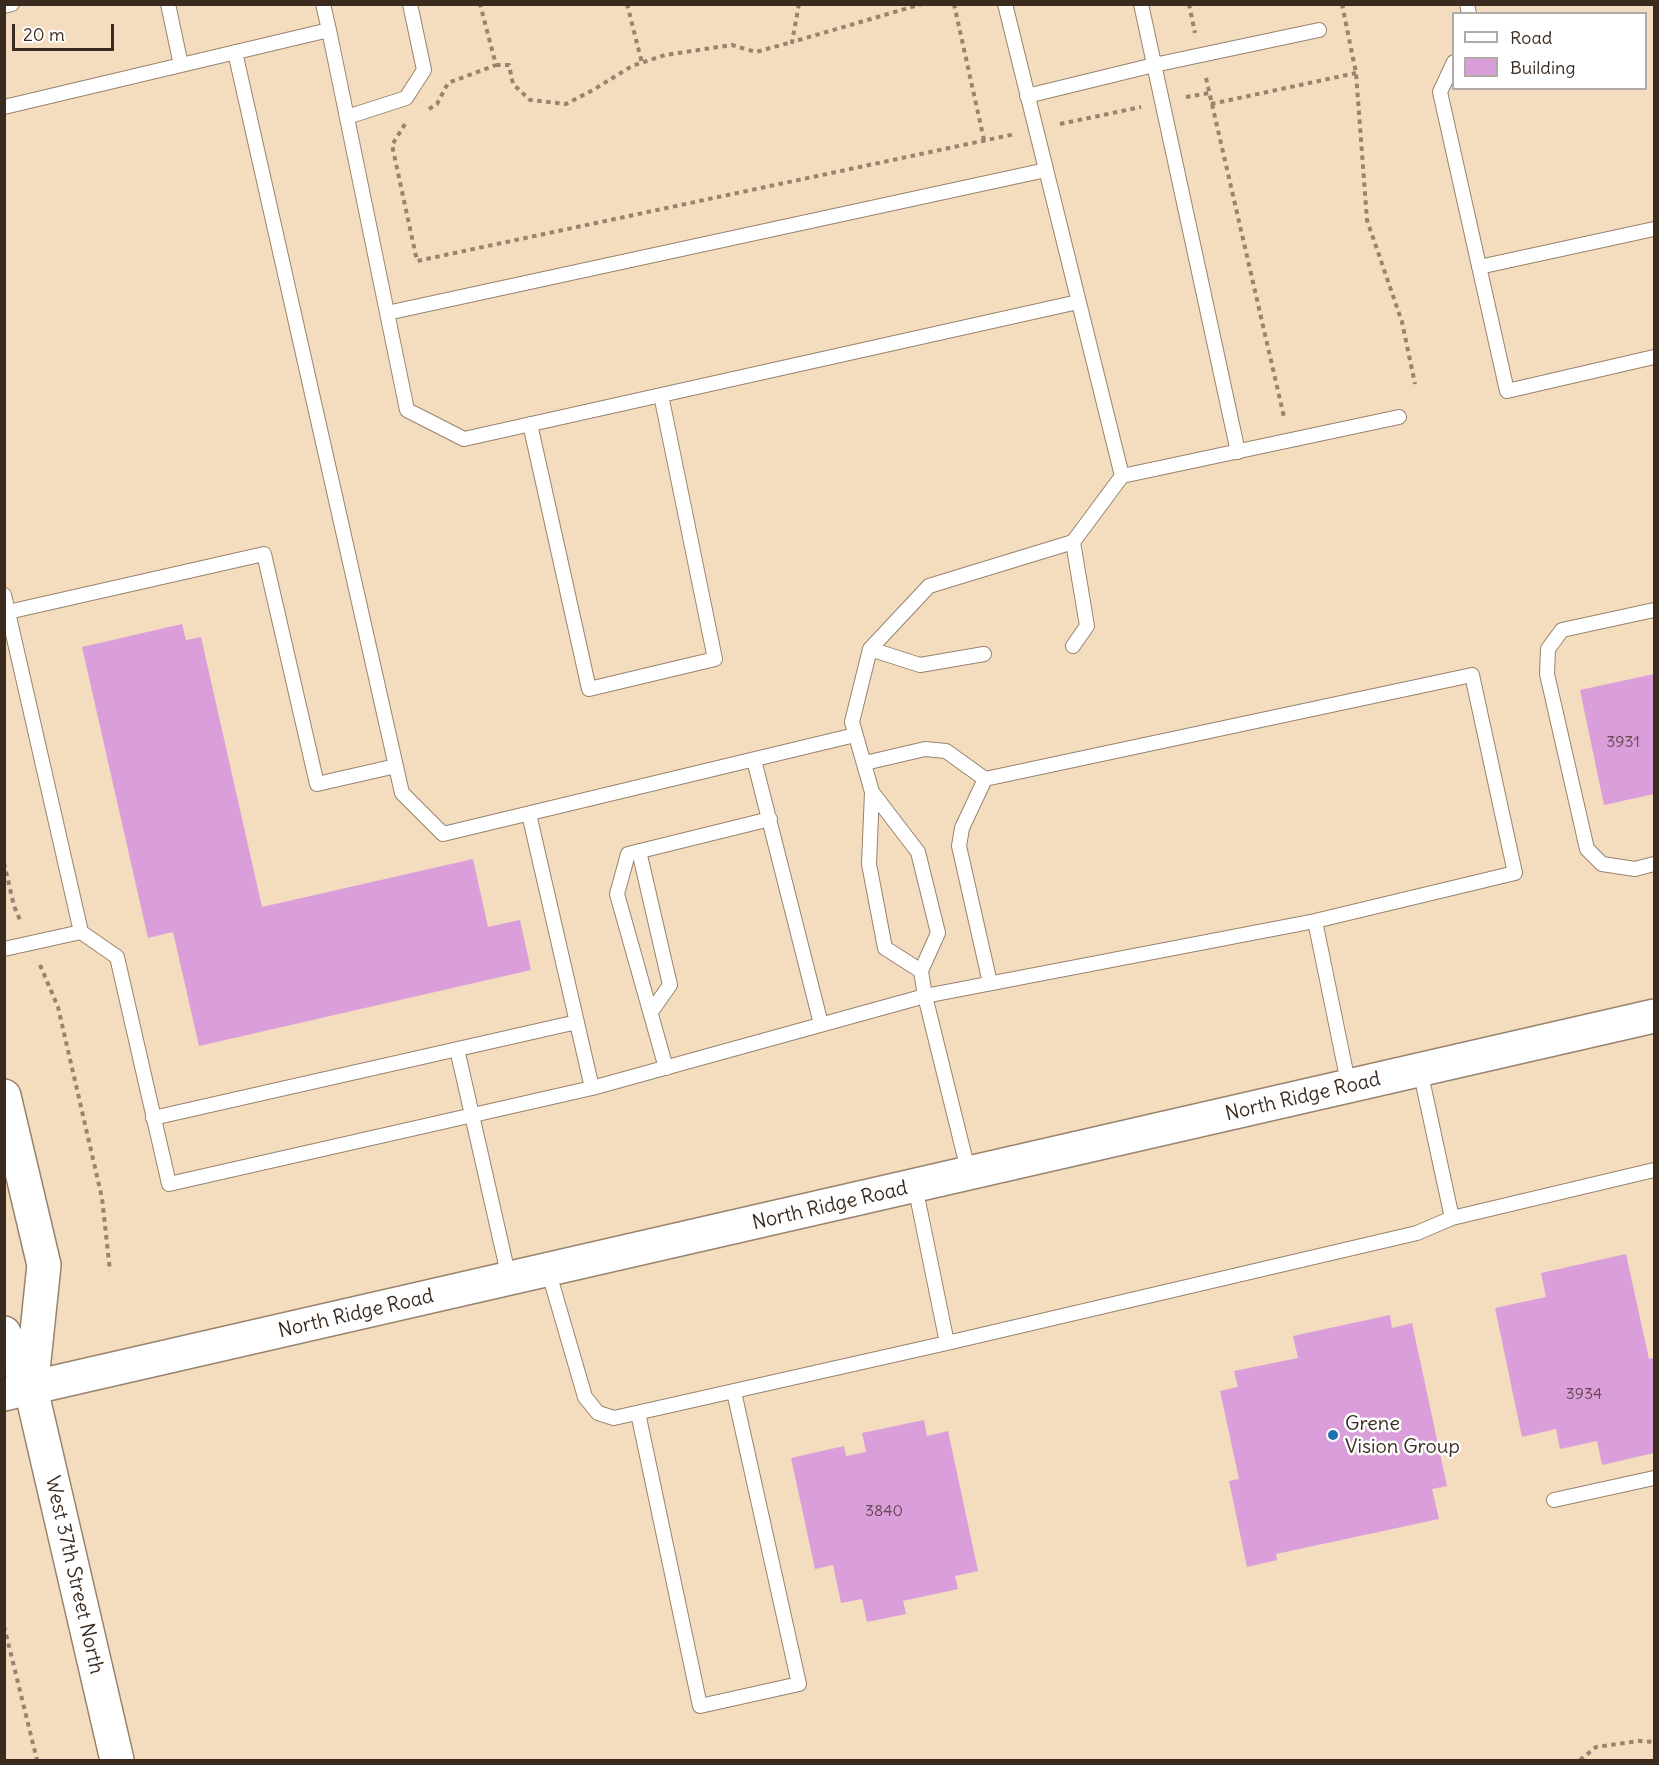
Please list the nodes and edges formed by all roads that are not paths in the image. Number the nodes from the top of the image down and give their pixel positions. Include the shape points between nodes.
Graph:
1 (12, 4) edge
2 (168, 4) edge
3 (323, 4) edge
4 (410, 4) edge
5 (1005, 4) edge
6 (1141, 4) edge
7 (4, 6) edge
8 (329, 30) junction
9 (1320, 30) dead end
10 (235, 52) junction
11 (181, 65) junction
12 (1155, 65) junction
13 (1452, 66) edge
14 (1027, 96) junction
15 (4, 107) edge
16 (346, 117) junction
17 (1046, 170) junction
18 (1654, 229) edge
19 (1479, 267) junction
20 (1078, 302) junction
21 (387, 313) junction
22 (1654, 357) edge
23 (661, 395) junction
24 (1399, 417) dead end
25 (531, 424) junction
26 (1238, 452) junction
27 (1122, 476) junction
28 (1073, 542) junction
29 (4, 595) edge
30 (1654, 610) edge
31 (8, 612) junction
32 (1073, 646) dead end
33 (870, 649) junction
34 (984, 654) dead end
35 (855, 735) junction
36 (754, 760) junction
37 (865, 763) junction
38 (396, 766) junction
39 (985, 779) junction
40 (872, 792) junction
41 (529, 814) junction
42 (771, 819) junction
43 (639, 851) junction
44 (1654, 864) edge
45 (1315, 921) junction
46 (81, 932) junction
47 (4, 949) edge
48 (921, 971) junction
49 (990, 983) junction
50 (925, 996) junction
51 (651, 1012) junction
52 (1654, 1016) edge
53 (577, 1022) junction
54 (821, 1024) junction
55 (457, 1049) junction
56 (666, 1068) junction
57 (1420, 1070) junction
58 (1348, 1087) junction
59 (592, 1088) junction
60 (4, 1096) edge
61 (472, 1115) junction
62 (153, 1118) junction
63 (1654, 1170) edge
64 (969, 1174) junction
65 (915, 1186) junction
66 (1452, 1218) junction
67 (548, 1270) junction
68 (509, 1279) junction
69 (4, 1333) edge
70 (947, 1343) junction
71 (18, 1392) edge
72 (734, 1392) junction
73 (638, 1413) junction
74 (1654, 1478) edge
75 (1554, 1500) dead end
76 (117, 1761) edge

1 - 7 lane
2 - 11 lane
3 - 8 lane
4 - 16 lane via 424,70 406,98
5 - 14 lane
6 - 12 lane
8 - 10 lane
8 - 16 lane
9 - 12 lane
10 - 11 lane
10 - 38 lane
11 - 15 lane
12 - 14 lane
12 - 26 lane
13 - 19 lane via 1440,92
14 - 17 lane
16 - 21 lane
17 - 20 lane
17 - 21 lane
18 - 19 lane
19 - 22 lane via 1507,391
20 - 23 lane
20 - 27 lane
21 - 25 lane via 406,410 464,439
23 - 25 lane
23 - 25 lane via 715,659 589,689
24 - 26 lane
26 - 27 lane
27 - 28 lane
28 - 32 lane via 1087,626
28 - 33 lane via 929,586
29 - 31 lane
30 - 44 lane via 1562,630 1548,649 1547,674 1587,849 1602,864 1635,868
31 - 38 lane via 264,554 317,784
31 - 46 lane
33 - 34 lane via 920,665
33 - 35 lane via 852,722
35 - 36 lane
35 - 37 lane
36 - 41 lane
36 - 42 lane
37 - 39 lane via 924,749 946,751
37 - 40 lane
38 - 41 lane via 402,793 443,834
39 - 45 lane via 1472,675 1515,873
39 - 49 lane via 962,828 959,846
40 - 48 lane via 869,864 885,948
40 - 48 lane via 918,852 938,933
41 - 53 lane
42 - 43 lane
42 - 54 lane
43 - 51 lane via 670,985
43 - 51 lane via 628,855 617,894
45 - 49 lane
45 - 58 lane
46 - 47 lane
46 - 62 lane via 117,957
48 - 50 lane
49 - 50 lane
50 - 54 lane
50 - 64 lane
51 - 56 lane
52 - 57 main road, North Ridge Road
53 - 55 lane
53 - 59 lane
54 - 56 lane
55 - 61 lane
55 - 62 lane
56 - 59 lane
57 - 58 main road, North Ridge Road
57 - 66 lane
58 - 64 main road, North Ridge Road
59 - 61 lane
60 - 71 main road, West 37th Street North via 44,1265
61 - 62 lane via 169,1184
61 - 68 lane
63 - 66 lane
64 - 65 main road, North Ridge Road
65 - 67 main road, North Ridge Road
65 - 70 lane
66 - 70 lane via 1417,1233
67 - 68 main road, North Ridge Road
67 - 73 lane via 585,1397 598,1413 615,1418
68 - 71 main road, North Ridge Road
69 - 71 main road, West 37th Street North
70 - 72 lane
71 - 76 main road, West 37th Street North
72 - 73 lane
72 - 73 lane via 800,1684 700,1706
74 - 75 lane

